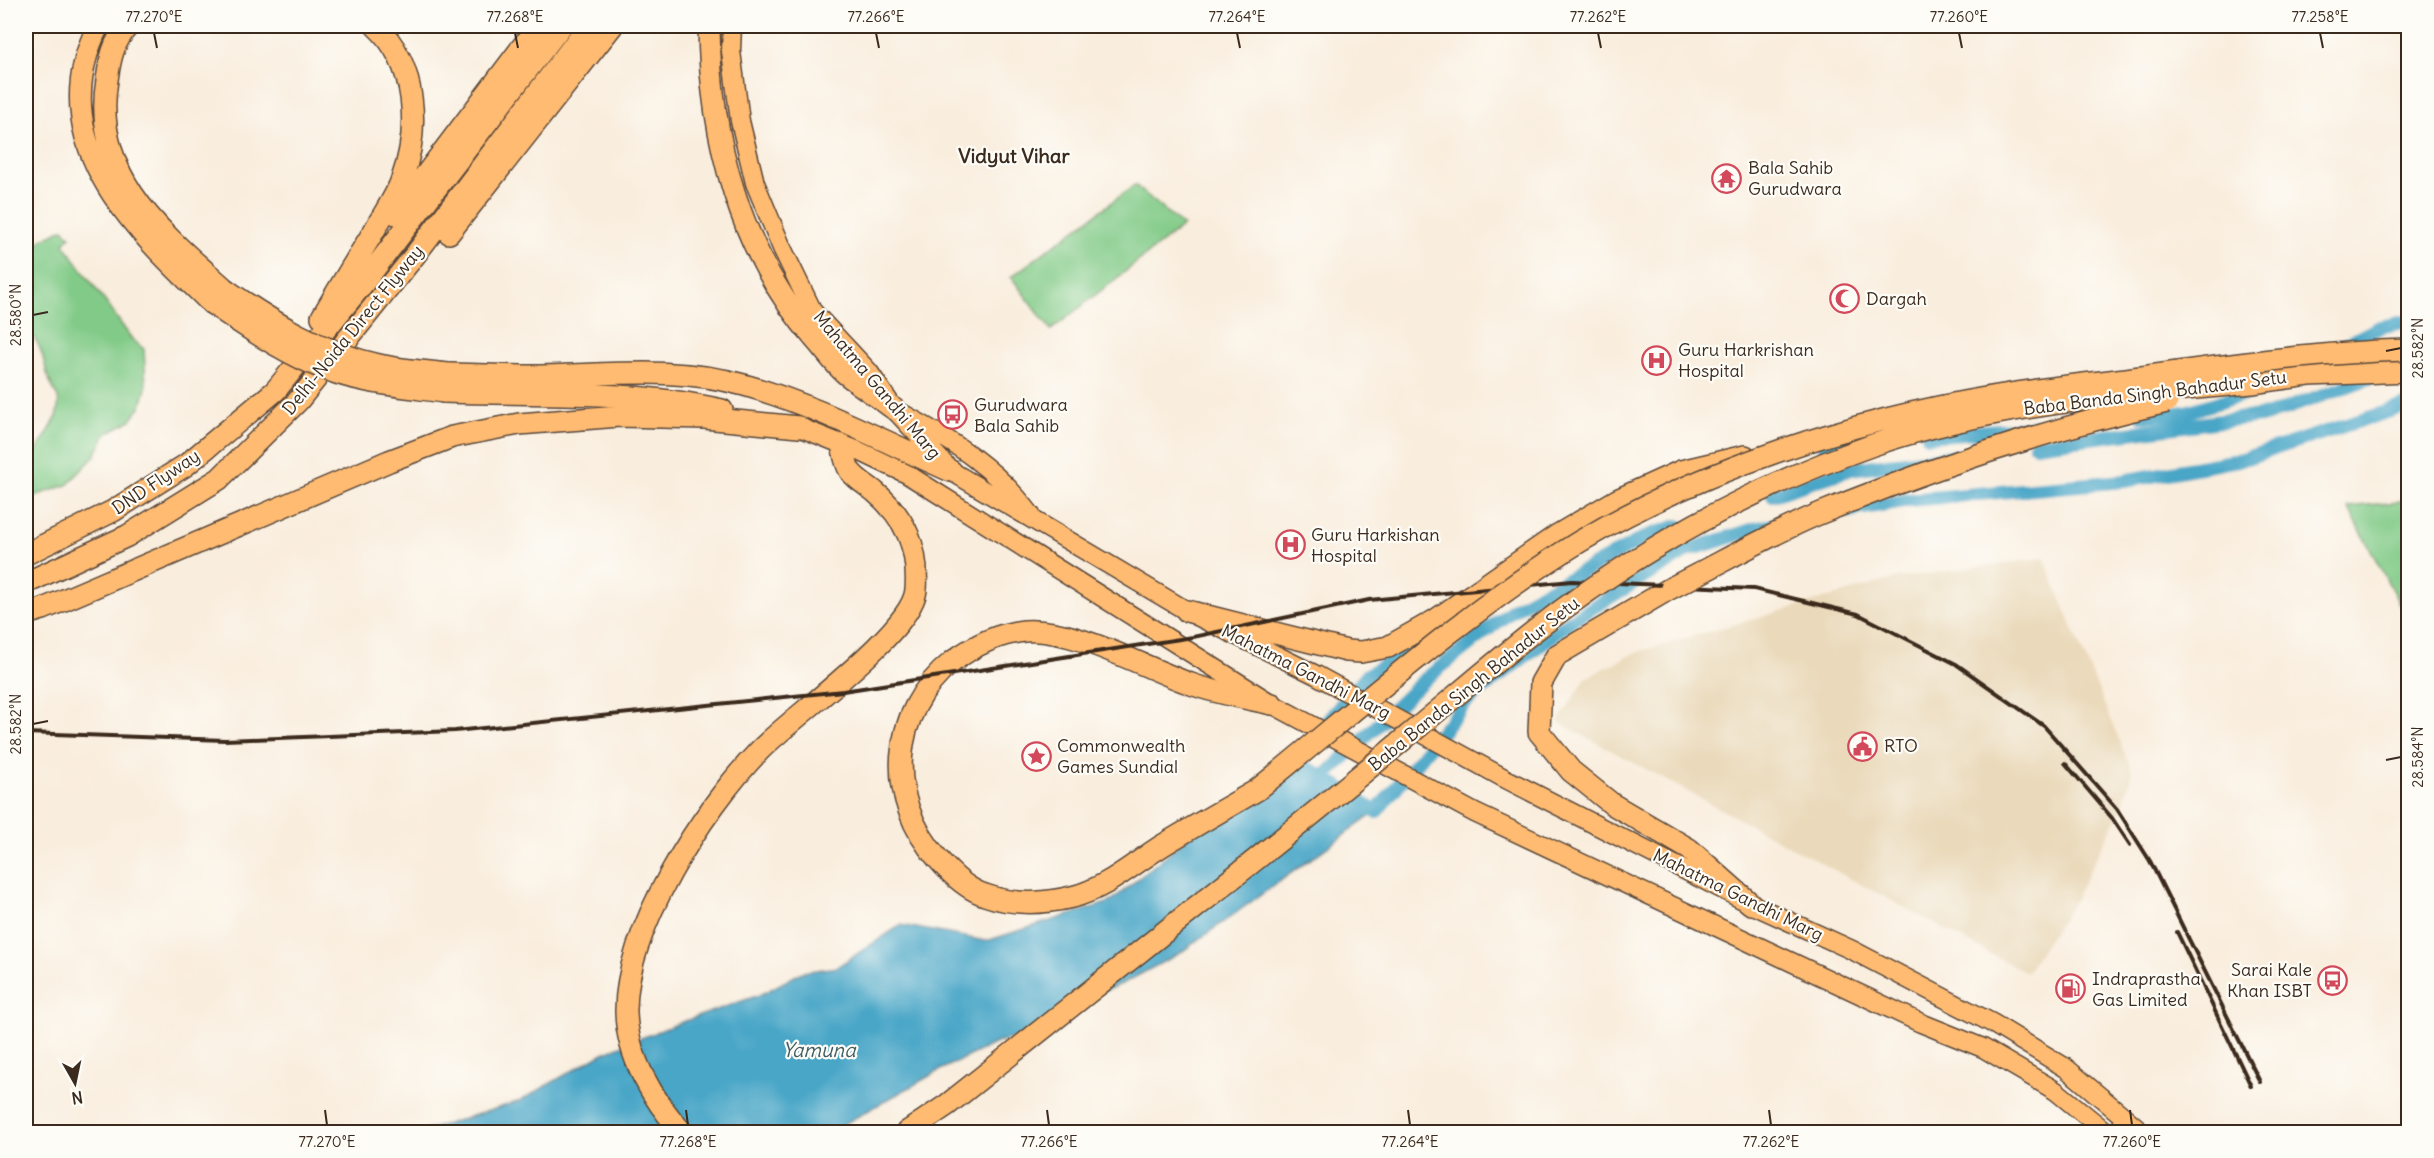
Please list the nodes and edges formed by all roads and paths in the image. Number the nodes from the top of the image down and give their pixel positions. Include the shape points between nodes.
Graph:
1 (98, 26) edge
2 (128, 26) edge
3 (376, 26) edge
4 (538, 26) edge
5 (561, 26) edge
6 (588, 26) edge
7 (612, 26) edge
8 (709, 26) edge
9 (732, 26) edge
10 (338, 291) junction
11 (218, 296) junction
12 (351, 334) junction
13 (2409, 350) edge
14 (2409, 371) edge
15 (446, 383) junction
16 (2252, 383) junction
17 (275, 391) junction
18 (894, 409) junction
19 (799, 427) junction
20 (1805, 442) junction
21 (842, 445) junction
22 (951, 471) junction
23 (1036, 522) junction
24 (26, 554) edge
25 (26, 583) edge
26 (1187, 611) junction
27 (26, 614) edge
28 (1279, 708) junction
29 (1751, 904) junction
30 (682, 1132) edge
31 (907, 1132) edge
32 (2106, 1132) edge
33 (2142, 1132) edge

1 - 11 highway via 81,70 79,109 95,166 144,236
2 - 11 highway via 111,52 105,93 108,145 130,193
3 - 10 highway via 401,61 408,82 411,148 402,181
4 - 10 highway
5 - 17 highway, Delhi-Noida Direct Flyway via 394,244
6 - 12 highway, Delhi-Noida Direct Flyway
7 - 12 highway via 402,293
8 - 18 highway via 716,119 727,169 756,249 796,317 844,372
9 - 18 main road, Mahatma Gandhi Marg via 731,51 740,121 755,183 782,248 813,312 869,372
10 - 17 highway
11 - 15 highway, bridge via 324,347
12 - 25 highway, Delhi-Noida Direct Flyway via 298,401 219,479 127,536
13 - 20 highway, Baba Banda Singh Bahadur Setu, bridge via 2247,363 1990,397
14 - 16 highway, Baba Banda Singh Bahadur Setu via 2309,375
15 - 19 highway via 682,401
15 - 22 highway via 619,373 690,376 743,385
16 - 29 highway, bridge via 2103,417 1991,448 1819,513 1671,588 1557,655 1541,683 1539,732 1587,784 1612,804 1689,849
16 - 31 highway, Baba Banda Singh Bahadur Setu, bridge via 2044,404 1985,416 1876,444 1717,511 1635,560 1537,629 1335,797 947,1105
17 - 24 highway, DND Flyway via 186,465 113,511
18 - 22 main road, Mahatma Gandhi Marg
18 - 23 main road via 978,459 1004,481
19 - 21 main road, Mahatma Gandhi Marg
19 - 27 highway via 704,418 619,416 519,424 452,438
20 - 26 highway, bridge via 1681,471 1617,500 1388,647 1347,651
20 - 28 highway, Baba Banda Singh Bahadur Setu, bridge via 1689,487 1562,553 1512,585 1257,790 1109,881 1075,896 1045,902 1006,901 983,895 964,884 933,854 909,816 900,773 901,751 925,689 959,657 1000,636 1046,630 1192,685
21 - 28 main road, Mahatma Gandhi Marg via 907,474
21 - 30 highway via 851,473 898,515 916,551 916,593 904,615 876,649 760,750 708,811 646,926 629,975 626,1014 636,1061 661,1110
22 - 23 main road, Mahatma Gandhi Marg
23 - 26 main road, Mahatma Gandhi Marg
26 - 29 main road, Mahatma Gandhi Marg, bridge
28 - 32 main road, Mahatma Gandhi Marg, bridge via 1475,813 1921,1023 1983,1048 2056,1091
29 - 33 main road, Mahatma Gandhi Marg via 1852,950 1992,1023 2066,1068

